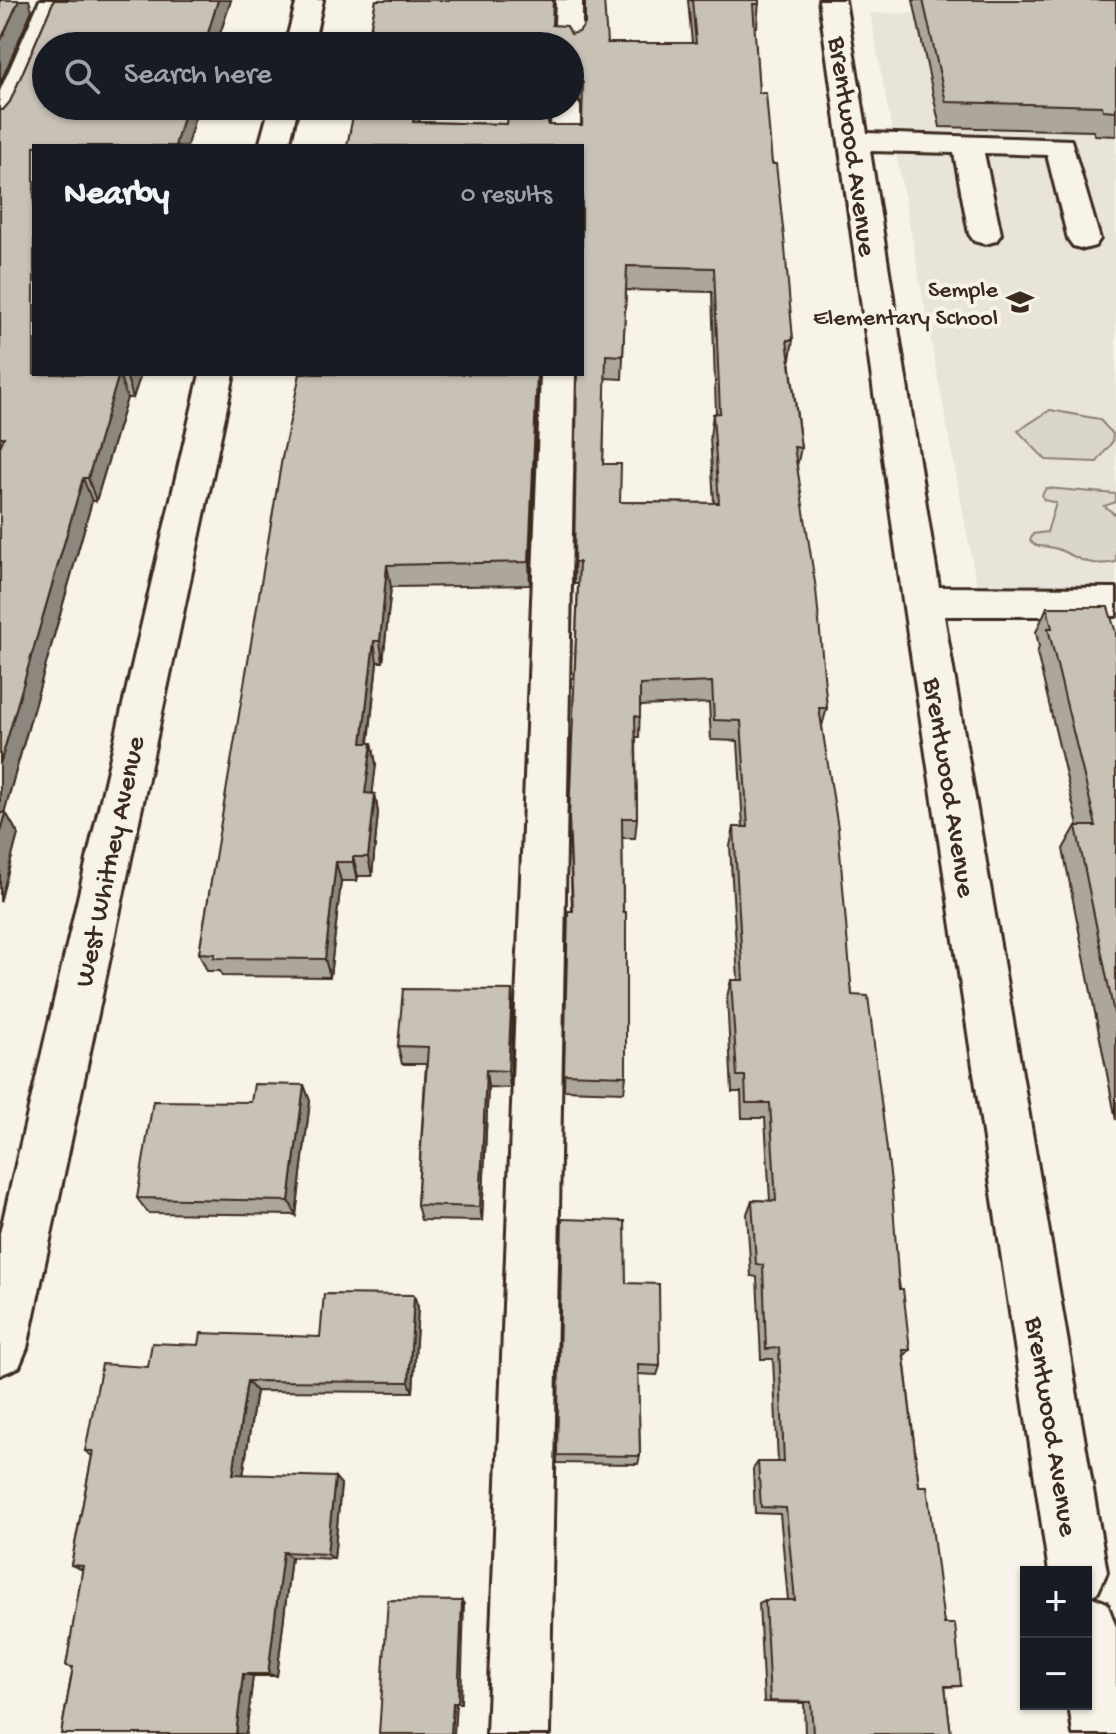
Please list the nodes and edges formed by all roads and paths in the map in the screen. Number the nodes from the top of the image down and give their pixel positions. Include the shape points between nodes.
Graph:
1 (53, 0) edge
2 (310, 0) edge
3 (569, 0) edge
4 (832, 0) edge
5 (39, 32) edge
6 (302, 32) edge
7 (568, 32) edge
8 (32, 50) edge
9 (280, 120) edge
10 (566, 120) edge
11 (0, 125) edge
12 (854, 142) junction
13 (274, 144) edge
14 (565, 144) edge
15 (967, 144) junction
16 (985, 234) dead end
17 (1084, 239) dead end
18 (217, 376) edge
19 (558, 376) edge
20 (922, 601) junction
21 (1116, 602) edge
22 (0, 1348) edge
23 (1077, 1566) edge
24 (1088, 1638) edge
25 (518, 1734) edge
26 (1104, 1734) edge

1 - 5 street
2 - 6 street
3 - 7 street
4 - 12 street, Brentwood Avenue
8 - 11 street
9 - 13 street
10 - 14 street
12 - 15 street
12 - 20 street, Brentwood Avenue
15 - 16 street
15 - 17 street via 1060,146
18 - 22 street, West Whitney Avenue
19 - 25 street
20 - 21 street
20 - 23 street, Brentwood Avenue
24 - 26 street

